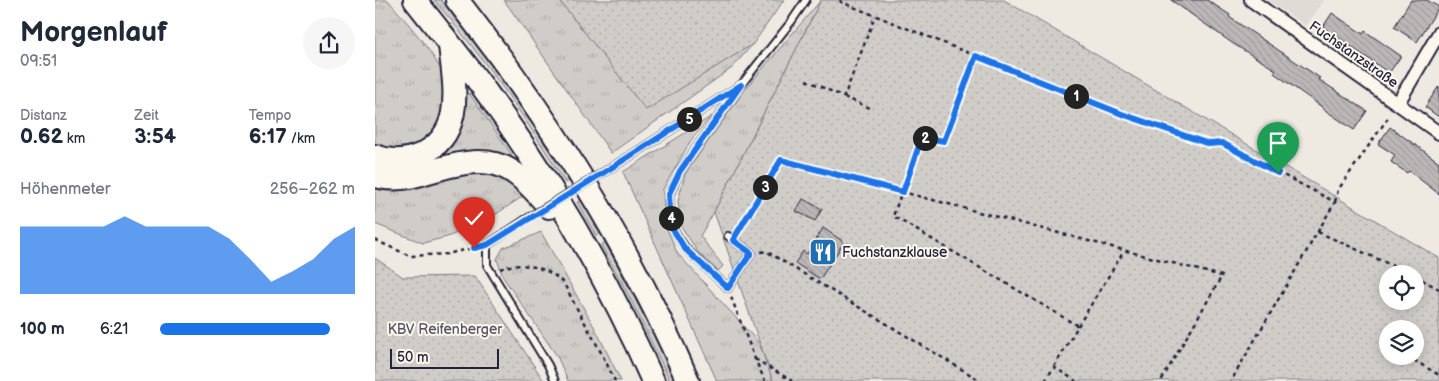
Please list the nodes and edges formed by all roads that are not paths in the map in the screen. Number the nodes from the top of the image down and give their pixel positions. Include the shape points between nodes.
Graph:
1 (415, 0) edge
2 (457, 0) edge
3 (806, 0) edge
4 (1251, 0) edge
5 (1439, 33) edge
6 (450, 45) junction
7 (741, 85) junction
8 (1398, 103) junction
9 (1439, 133) edge
10 (375, 156) edge
11 (375, 176) edge
12 (731, 238) road end
13 (591, 258) junction
14 (555, 381) edge
15 (653, 381) edge
16 (688, 381) edge

1 - 6 highway
2 - 16 highway via 518,80 587,186 649,297
3 - 7 lane
4 - 8 street, Fuchstanzstraße
5 - 8 street
6 - 10 highway via 455,101 448,130 427,152 413,158 398,160
6 - 13 highway via 525,148
7 - 12 lane via 680,171 669,194 671,226 685,249 728,288 751,253
7 - 14 lane, bridge via 487,245 487,265
8 - 9 street, Fuchstanzstraße
11 - 13 highway via 405,178 473,161 496,164 509,169 531,186
13 - 15 highway

